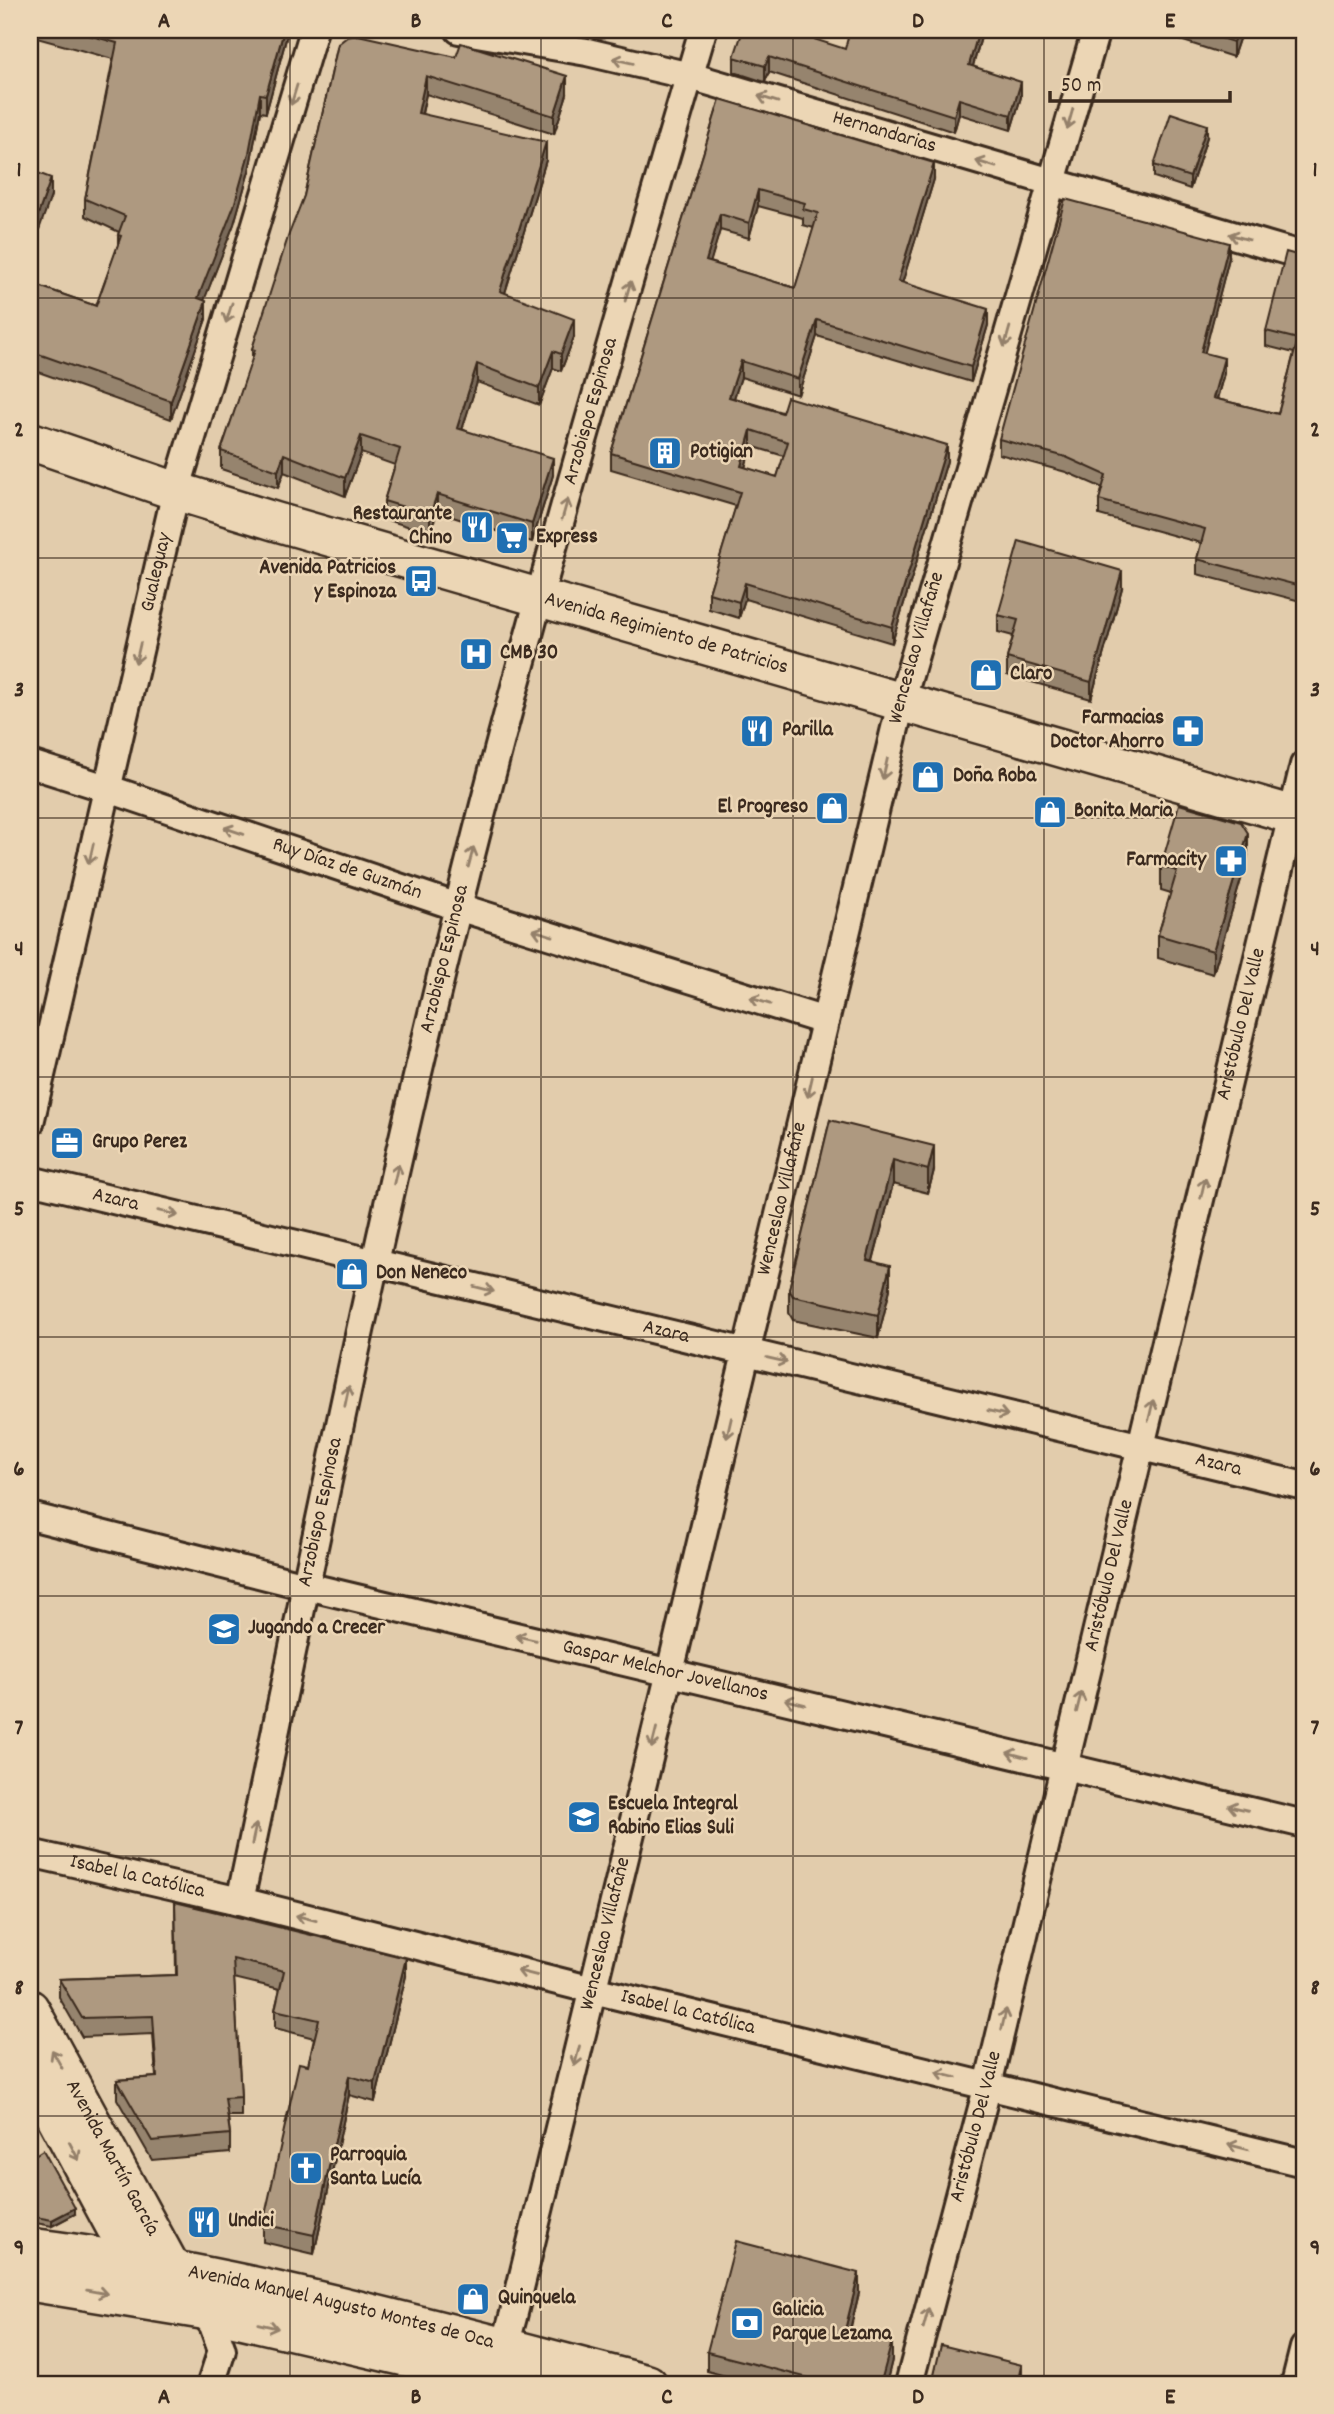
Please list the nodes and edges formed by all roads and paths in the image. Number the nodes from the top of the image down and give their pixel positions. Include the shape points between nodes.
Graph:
1 (314, 30) edge
2 (459, 30) edge
3 (704, 30) edge
4 (1096, 30) edge
5 (690, 76) junction
6 (1051, 183) junction
7 (1304, 256) edge
8 (30, 440) edge
9 (176, 491) junction
10 (539, 598) junction
11 (901, 703) junction
12 (30, 764) edge
13 (1304, 765) edge
14 (106, 788) junction
15 (1298, 817) edge
16 (458, 907) junction
17 (825, 1021) junction
18 (30, 1123) edge
19 (30, 1180) edge
20 (375, 1262) junction
21 (746, 1353) junction
22 (1142, 1447) junction
23 (1304, 1486) edge
24 (30, 1516) edge
25 (306, 1586) junction
26 (670, 1672) junction
27 (1063, 1766) junction
28 (1304, 1824) edge
29 (30, 1853) edge
30 (240, 1901) junction
31 (593, 1990) junction
32 (30, 2009) edge
33 (30, 2069) edge
34 (988, 2085) junction
35 (1304, 2163) edge
36 (30, 2247) edge
37 (172, 2269) junction
38 (30, 2282) edge
39 (202, 2309) junction
40 (1304, 2348) edge
41 (508, 2369) edge
42 (211, 2384) edge
43 (648, 2384) edge
44 (909, 2384) edge
45 (1296, 2384) edge

1 -> 9 street, Gualeguay
5 -> 2 street, Hernandarias
3 - 5 street, Arzobispo Espinosa
4 -> 6 street, Wenceslao Villafañe
6 -> 5 street, Hernandarias
10 -> 5 street, Arzobispo Espinosa
7 -> 6 street, Hernandarias
6 -> 11 street, Wenceslao Villafañe
8 - 9 main road, Avenida Regimiento de Patricios
9 - 10 main road, Avenida Regimiento de Patricios
9 -> 14 street, Gualeguay
10 - 11 main road, Avenida Regimiento de Patricios
16 -> 10 street, Arzobispo Espinosa
11 - 15 main road, Avenida Regimiento de Patricios
11 -> 17 street, Wenceslao Villafañe
12 - 14 street, Ruy Díaz de Guzmán
13 - 15 street, Aristóbulo Del Valle
16 -> 14 street, Ruy Díaz de Guzmán
14 -> 18 street, Gualeguay
22 -> 15 street, Aristóbulo Del Valle
17 -> 16 street, Ruy Díaz de Guzmán
20 -> 16 street, Arzobispo Espinosa
17 -> 21 street, Wenceslao Villafañe
19 -> 20 street, Azara
20 -> 21 street, Azara
25 -> 20 street, Arzobispo Espinosa
21 -> 22 street, Azara
21 -> 26 street, Wenceslao Villafañe
22 - 23 street, Azara
27 -> 22 street, Aristóbulo Del Valle
24 - 25 street, Gaspar Melchor Jovellanos
26 -> 25 street, Gaspar Melchor Jovellanos
30 -> 25 street, Arzobispo Espinosa
27 -> 26 street, Gaspar Melchor Jovellanos
26 -> 31 street, Wenceslao Villafañe
28 -> 27 street, Gaspar Melchor Jovellanos
34 -> 27 street, Aristóbulo Del Valle
29 - 30 street, Isabel la Católica
31 -> 30 street, Isabel la Católica
34 -> 31 street, Isabel la Católica
31 -> 41 street, Wenceslao Villafañe
37 -> 32 main road, Avenida Martín García
33 -> 37 main road, Avenida Martín García via 115,2227
35 -> 34 street, Isabel la Católica
44 -> 34 street, Aristóbulo Del Valle
36 - 37 main road, Avenida Manuel Augusto Montes de Oca
37 - 39 main road, Avenida Martín García
37 - 41 main road, Avenida Manuel Augusto Montes de Oca via 274,2290
38 -> 39 main road, Avenida Manuel Augusto Montes de Oca
39 -> 41 main road, Avenida Manuel Augusto Montes de Oca
39 - 42 street via 222,2350
40 - 45 street
41 - 43 main road, Avenida Manuel Augusto Montes de Oca

